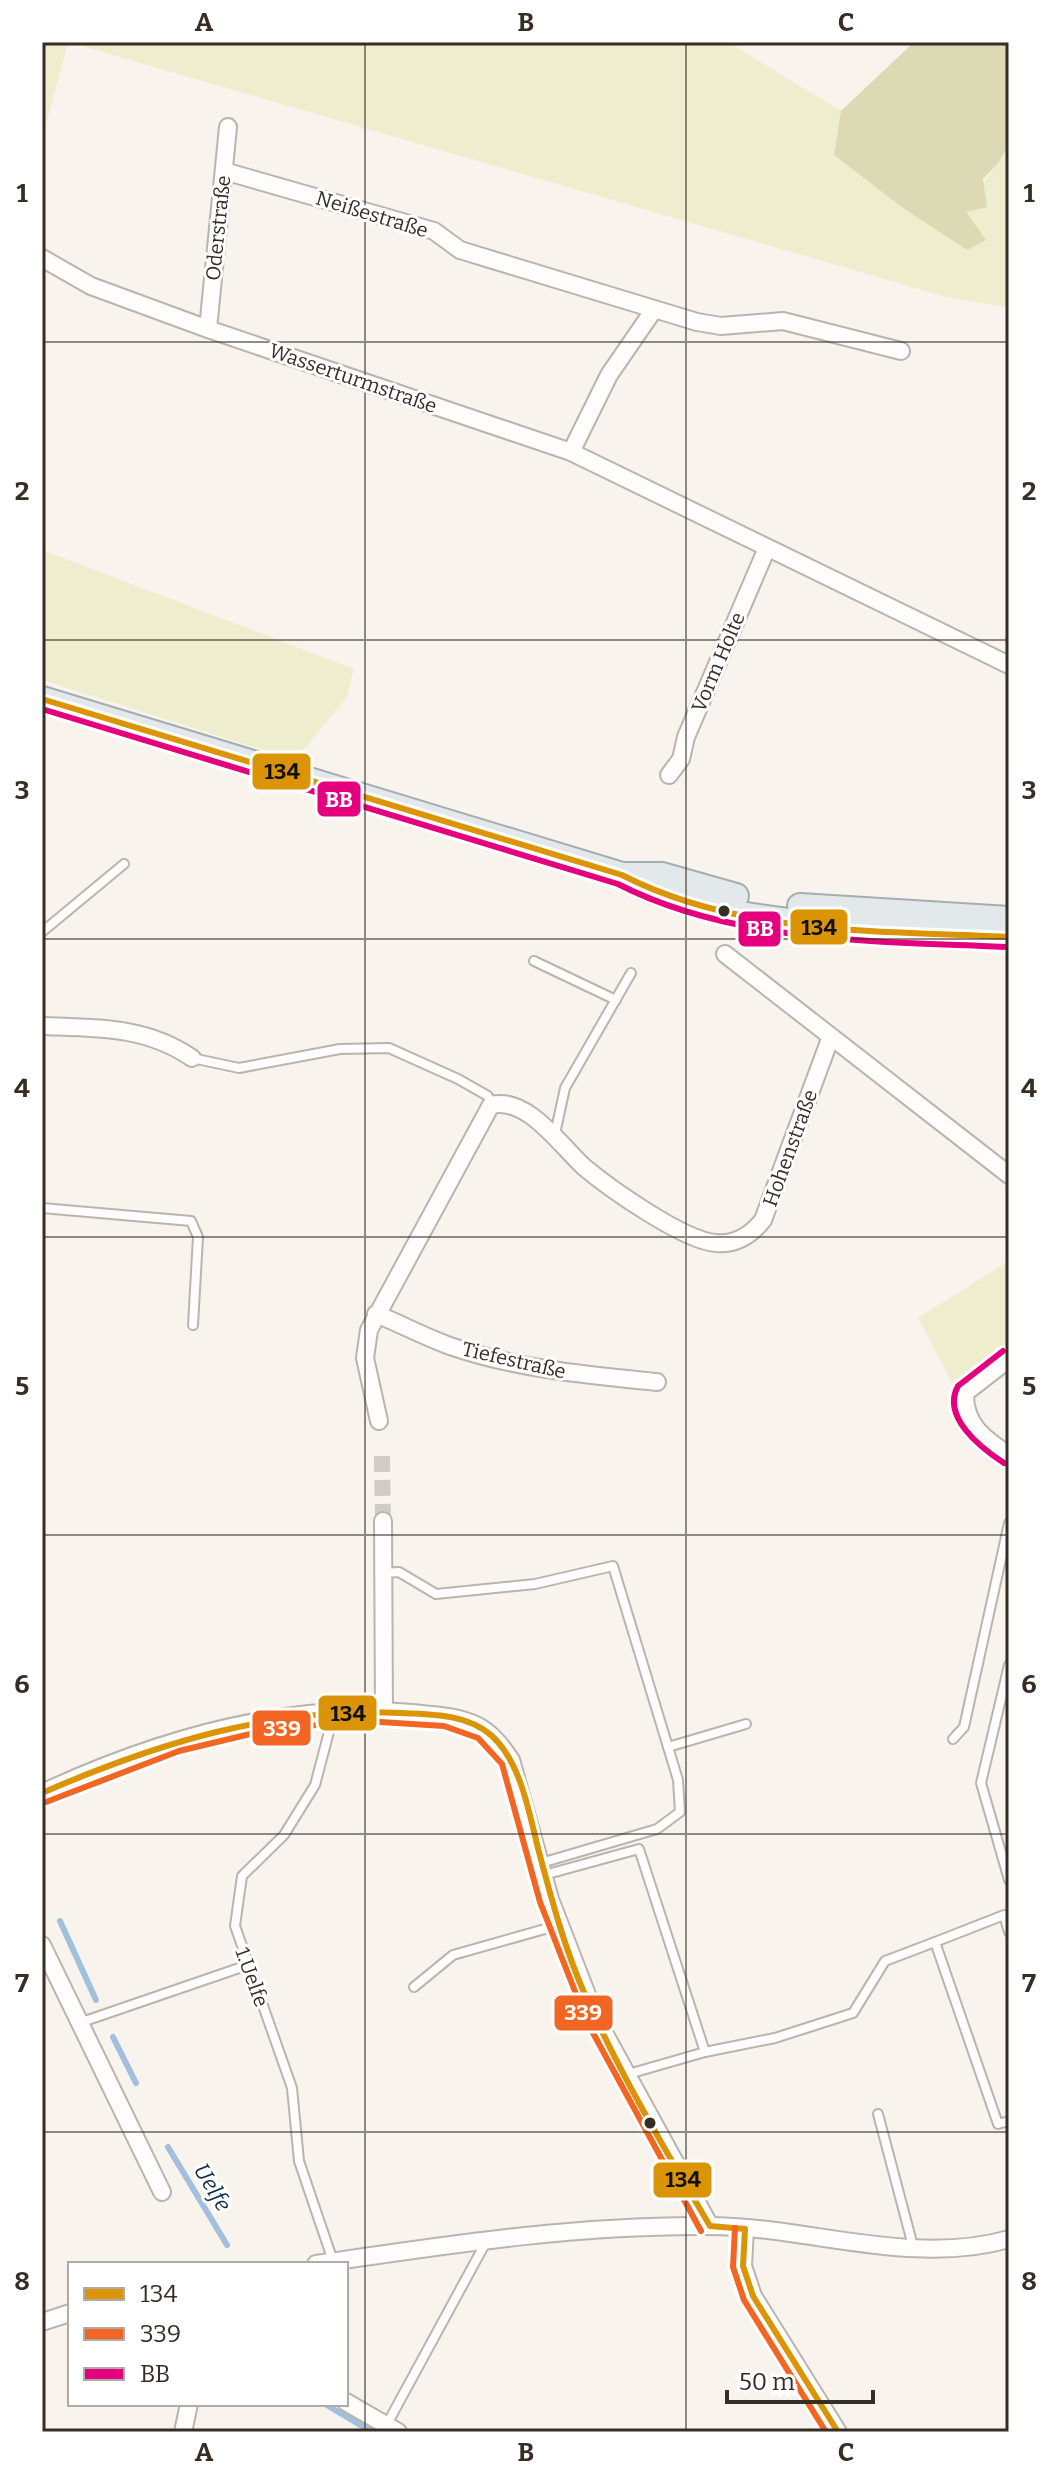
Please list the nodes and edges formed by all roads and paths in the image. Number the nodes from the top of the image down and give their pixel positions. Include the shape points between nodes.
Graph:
1 (228, 127) dead end
2 (224, 171) junction
3 (42, 258) edge
4 (653, 311) junction
5 (208, 329) junction
6 (901, 351) dead end
7 (571, 452) junction
8 (767, 548) junction
9 (1009, 665) edge
10 (42, 699) edge
11 (669, 775) dead end
12 (124, 864) dead end
13 (622, 875) junction
14 (1009, 919) edge
15 (42, 932) edge
16 (1009, 937) edge
17 (725, 954) dead end
18 (534, 961) dead end
19 (631, 973) dead end
20 (616, 1000) junction
21 (42, 1026) edge
22 (830, 1039) junction
23 (192, 1058) joint
24 (491, 1105) junction
25 (555, 1138) junction
26 (1009, 1175) edge
27 (42, 1208) edge
28 (376, 1314) junction
29 (193, 1325) dead end
30 (1009, 1359) edge
31 (657, 1382) dead end
32 (379, 1421) dead end
33 (1009, 1455) edge
34 (383, 1521) tunnel mouth
35 (1009, 1523) edge
36 (383, 1573) junction
37 (1009, 1665) edge
38 (384, 1710) junction
39 (334, 1713) junction
40 (746, 1724) dead end
41 (953, 1739) dead end
42 (668, 1747) junction
43 (42, 1793) edge
44 (542, 1869) junction
45 (1009, 1880) edge
46 (559, 1925) junction
47 (1009, 1932) edge
48 (935, 1942) junction
49 (42, 1945) edge
50 (248, 1965) junction
51 (414, 1987) dead end
52 (78, 2023) junction
53 (705, 2052) junction
54 (624, 2075) junction
55 (878, 2114) dead end
56 (1009, 2121) edge
57 (162, 2192) dead end
58 (710, 2226) junction
59 (745, 2229) junction
60 (488, 2238) junction
61 (1009, 2239) edge
62 (913, 2246) junction
63 (334, 2261) junction
64 (328, 2262) edge
65 (68, 2314) edge
66 (42, 2322) edge
67 (348, 2403) edge
68 (189, 2406) edge
69 (392, 2429) edge
70 (183, 2432) edge
71 (838, 2432) edge

1 - 2 street, Oderstraße
2 - 4 street, Neißestraße via 434,231 460,250
2 - 5 street, Oderstraße
3 - 5 street, Wasserturmstraße via 91,286
4 - 6 street, Neißestraße via 721,326 783,321
4 - 7 street via 609,375
5 - 7 street, Wasserturmstraße
7 - 8 street, Wasserturmstraße
8 - 9 street, Wasserturmstraße
8 - 11 street, Vorm Holte via 681,759
10 - 13 main road
12 - 15 lane
13 - 14 main road via 662,875 769,903
13 - 16 main road via 656,894 770,917
17 - 22 street
18 - 20 lane
19 - 20 lane
20 - 25 lane via 565,1088
21 - 23 street via 142,1033 171,1043
22 - 25 street, Hohenstraße via 763,1220 738,1240 699,1241 611,1187
22 - 26 street
23 - 24 lane via 239,1068 340,1049 389,1048 458,1079 488,1096
24 - 25 street, Hohenstraße via 513,1105
24 - 28 street
27 - 29 lane via 191,1221 198,1237
28 - 31 street, Tiefestraße via 449,1345 509,1362
28 - 32 street via 365,1358
30 - 33 street via 965,1393 964,1409 985,1439
34 - 36 street
35 - 41 lane via 964,1727
36 - 38 street
36 - 42 lane via 399,1572 436,1594 535,1584 613,1566
37 - 45 lane via 981,1783
38 - 39 street
38 - 44 street via 464,1720 498,1741 520,1784
39 - 43 street via 202,1733 122,1757
39 - 50 lane, 1.Uelfe via 315,1785 284,1835 242,1876 235,1926
40 - 42 lane
42 - 44 lane via 680,1812 657,1829
44 - 46 street
44 - 53 lane via 639,1849
46 - 51 lane via 453,1955
46 - 54 street
47 - 48 lane via 1004,1915
48 - 53 lane via 885,1961 853,2013 775,2038
48 - 56 lane via 998,2124
49 - 52 street
50 - 52 lane
50 - 63 lane, 1.Uelfe via 292,2088 299,2161
52 - 57 street
53 - 54 lane
54 - 58 street
55 - 62 lane
58 - 59 street
58 - 60 street
59 - 62 street
59 - 71 street via 743,2266 753,2296
60 - 63 street
60 - 69 lane
61 - 62 street via 964,2247
63 - 64 street
65 - 66 street
67 - 69 street
68 - 70 street

